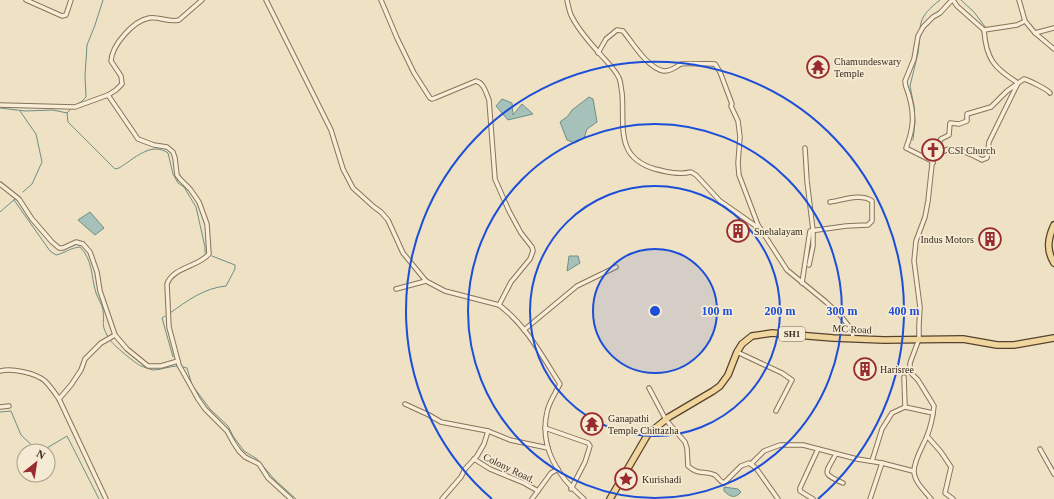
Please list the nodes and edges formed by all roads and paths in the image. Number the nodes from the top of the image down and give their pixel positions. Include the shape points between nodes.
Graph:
1 (26, 0) edge
2 (71, 0) edge
3 (202, 0) edge
4 (266, 0) edge
5 (381, 0) edge
6 (567, 0) edge
7 (952, 0) edge
8 (1019, 0) edge
9 (1025, 21) junction
10 (1054, 28) edge
11 (984, 30) junction
12 (1035, 33) junction
13 (1054, 49) edge
14 (598, 53) junction
15 (1018, 83) junction
16 (1050, 93) dead end
17 (108, 95) junction
18 (0, 105) edge
19 (805, 148) dead end
20 (935, 157) junction
21 (932, 163) junction
22 (0, 184) edge
23 (830, 202) dead end
24 (1054, 225) edge
25 (761, 230) junction
26 (813, 230) junction
27 (1054, 263) edge
28 (809, 265) dead end
29 (616, 267) dead end
30 (426, 281) junction
31 (802, 283) junction
32 (396, 289) dead end
33 (499, 305) junction
34 (524, 330) junction
35 (113, 336) junction
36 (1054, 338) edge
37 (853, 339) junction
38 (919, 339) junction
39 (737, 352) junction
40 (179, 363) junction
41 (0, 371) edge
42 (904, 377) dead end
43 (650, 388) dead end
44 (59, 399) junction
45 (406, 404) dead end
46 (8, 406) dead end
47 (0, 407) edge
48 (905, 407) junction
49 (776, 411) dead end
50 (933, 413) junction
51 (666, 420) junction
52 (545, 428) junction
53 (488, 431) junction
54 (927, 436) junction
55 (548, 448) junction
56 (818, 449) junction
57 (1040, 449) dead end
58 (836, 454) junction
59 (474, 459) junction
60 (872, 461) junction
61 (882, 462) junction
62 (751, 464) junction
63 (558, 469) junction
64 (914, 471) junction
65 (1054, 474) edge
66 (843, 483) dead end
67 (571, 489) junction
68 (538, 491) junction
69 (927, 494) junction
70 (106, 499) edge
71 (291, 499) edge
72 (444, 499) edge
73 (532, 499) edge
74 (584, 499) edge
75 (610, 499) edge
76 (778, 499) edge
77 (813, 499) edge
78 (870, 499) edge
79 (924, 499) edge
80 (931, 499) edge
81 (953, 499) edge

1 - 2 street via 62,16 66,15
3 - 17 street via 180,20 149,18 135,24 125,34 111,57 112,64 121,76 122,84
4 - 30 street via 331,130 347,178 353,188 388,220 402,253
5 - 33 street via 414,74 430,98 476,81 481,83 489,100 495,179 509,211 533,251 530,259 511,282
6 - 14 street via 571,15
7 - 11 street
7 - 21 street via 923,27 905,81 913,126 906,148
8 - 9 street
9 - 11 street via 1017,25
9 - 12 street
10 - 12 street
11 - 15 street via 985,46 992,61 1003,74
12 - 13 street
14 - 25 street via 620,78 624,139 631,155 651,167 670,172 696,174 720,201
14 - 25 street via 606,39 617,30 623,30 652,65 664,71 685,63 715,64 738,121 739,175
15 - 16 street via 1024,79 1029,80
15 - 20 street via 1007,90 991,107 967,114 966,121 959,124 950,123 949,135 941,139
15 - 20 street via 990,142 987,158 982,160 956,150 948,150
17 - 18 street via 75,107
17 - 40 street via 138,139 167,147 173,152 177,174 199,202 207,224 209,254 172,275 167,284 169,327
19 - 26 street
20 - 21 street
21 - 38 street via 928,201 916,241 914,261 920,307
22 - 35 street via 19,199 38,227 59,248 76,242 83,244 90,252
23 - 26 street via 864,197 869,199 872,201 872,221 868,225
24 - 27 main road via 1048,240 1049,254
25 - 31 street via 787,270
26 - 28 street
26 - 31 street via 809,233
29 - 34 street via 577,286
30 - 32 street
30 - 33 street via 446,291
31 - 37 street via 846,322 852,330
33 - 34 street
34 - 52 street via 560,384 548,410
35 - 40 street via 148,366
35 - 44 street via 101,343 85,360 81,370
36 - 38 main road, MC Road / SH1 via 997,346 962,339
37 - 38 main road, MC Road / SH1
37 - 39 main road, MC Road / SH1 via 772,333 752,336
38 - 50 street via 910,369 934,406
39 - 49 street via 792,380
39 - 51 main road, MC Road / SH1 via 728,375 720,386
40 - 71 street via 205,409 227,431 245,457 259,464 268,478
41 - 44 street via 14,370 44,380
42 - 48 street
43 - 51 street
44 - 70 street
45 - 53 street via 441,422
46 - 47 street
48 - 50 street
48 - 60 street via 892,412 882,429
50 - 54 street
51 - 62 street via 685,442 688,466 692,470 712,474 724,483 741,466
51 - 75 main road, MC Road / SH1 via 646,438
52 - 55 street
52 - 67 street via 588,443 590,446
53 - 55 street via 510,440
53 - 59 street, Colony Road.
54 - 64 street
54 - 81 street via 951,467 945,493
55 - 63 street
56 - 58 street
56 - 62 street via 803,445 780,445 764,451
56 - 77 street via 800,488 800,491
57 - 65 street
58 - 60 street
58 - 66 street via 827,474
59 - 68 street, Colony Road.
59 - 72 street, Colony Road.
60 - 61 street
61 - 64 street
61 - 78 street
62 - 76 street
63 - 67 street
63 - 68 street, Colony Road. via 551,473
64 - 69 street via 920,486
67 - 74 street
68 - 73 street, Colony Road.
69 - 79 street
69 - 80 street

